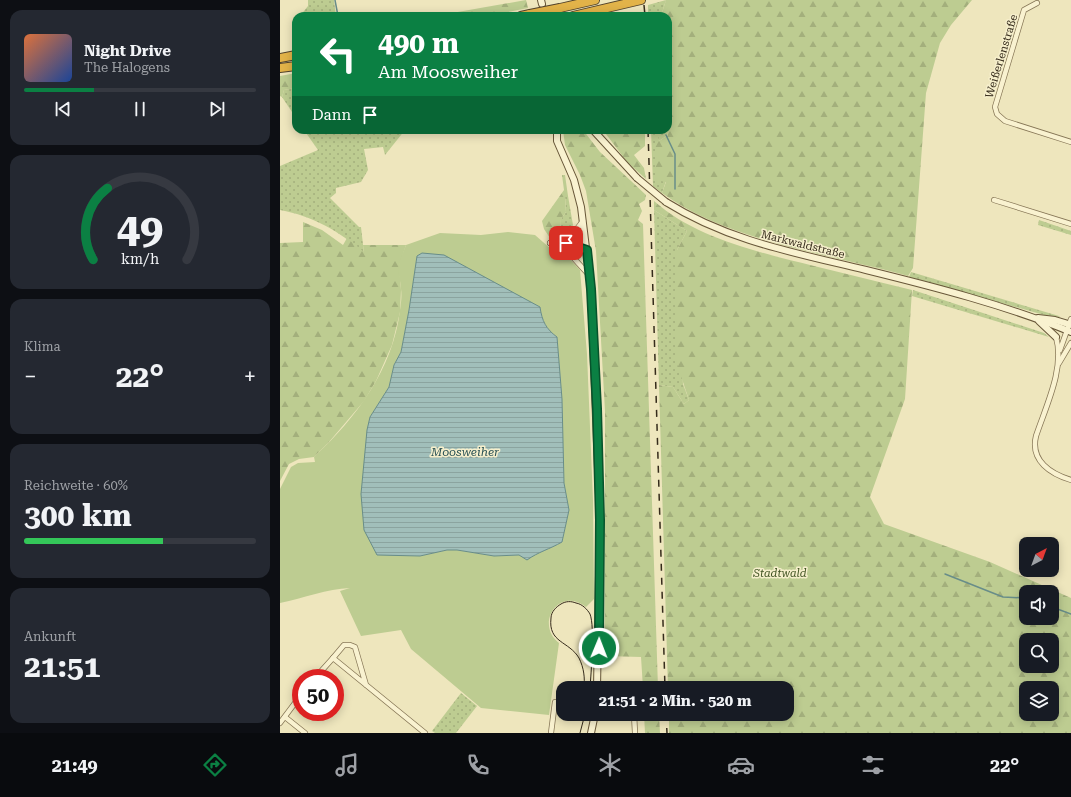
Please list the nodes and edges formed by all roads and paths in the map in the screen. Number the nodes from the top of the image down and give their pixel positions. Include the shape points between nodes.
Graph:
1 (595, 0) edge
2 (637, 1) edge
3 (1036, 3) dead end
4 (540, 12) edge
5 (589, 12) edge
6 (292, 56) edge
7 (280, 58) edge
8 (292, 66) edge
9 (280, 68) edge
10 (556, 134) edge
11 (597, 134) edge
12 (1071, 142) edge
13 (994, 200) dead end
14 (583, 221) junction
15 (1071, 224) edge
16 (566, 243) junction
17 (587, 250) junction
18 (568, 252) junction
19 (590, 276) junction
20 (1037, 319) junction
21 (1070, 326) edge
22 (1056, 337) joint
23 (1071, 343) edge
24 (1060, 350) junction
25 (1059, 363) junction
26 (1071, 480) edge
27 (333, 658) junction
28 (323, 669) edge
29 (597, 681) edge
30 (366, 685) junction
31 (556, 702) edge
32 (292, 708) edge
33 (286, 717) junction
34 (594, 721) edge
35 (634, 721) edge
36 (280, 723) edge
37 (423, 732) edge
38 (305, 733) edge
39 (551, 733) edge
40 (592, 733) edge
41 (635, 733) edge

1 - 4 highway, bridge
2 - 5 highway
3 - 12 street, Weißerlenstraße via 1024,10 995,107 997,114 1005,121
6 - 7 highway
8 - 9 highway
10 - 14 main road via 576,184
11 - 20 main road, Markwaldstraße, bridge via 636,178 666,202 704,224 746,240 927,286
13 - 15 street
14 - 16 street
14 - 17 main road
16 - 17 street
16 - 18 street via 550,242
17 - 18 street
17 - 19 main road
18 - 19 street
19 - 29 main road via 600,520
20 - 21 main road, Markwaldstraße via 1043,317
20 - 22 main road
21 - 24 street
22 - 24 street
23 - 25 street
24 - 25 street
25 - 26 street via 1034,447 1045,467 1052,473
27 - 28 street
27 - 30 street
27 - 30 street via 344,645 355,647
30 - 37 street
31 - 39 street
32 - 33 street
33 - 36 street
33 - 38 street
34 - 40 main road
35 - 41 street

